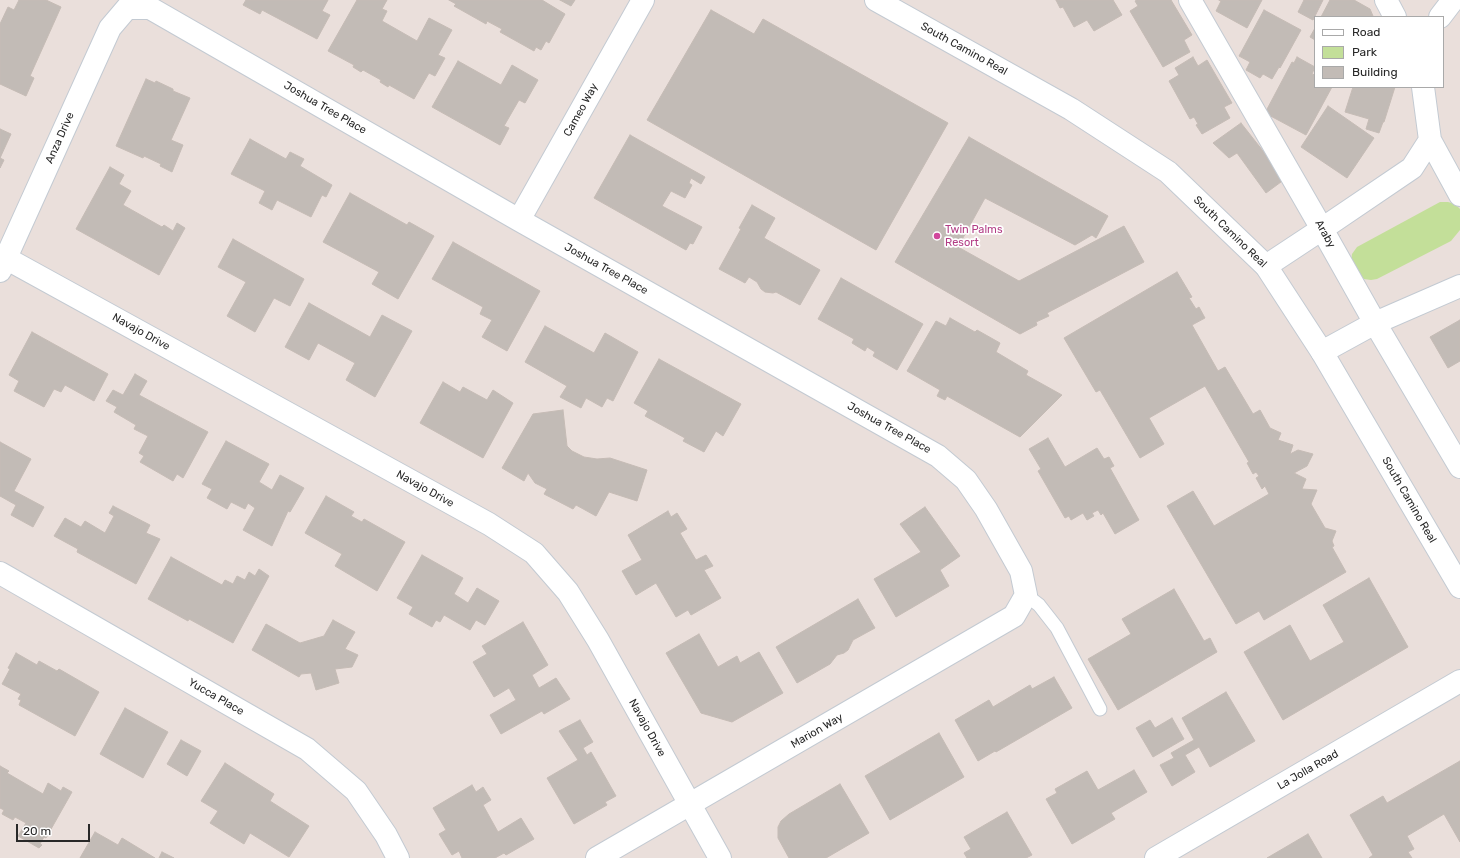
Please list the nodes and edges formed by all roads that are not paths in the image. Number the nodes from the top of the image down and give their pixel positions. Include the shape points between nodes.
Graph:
1 (643, 0) edge
2 (876, 0) edge
3 (1190, 0) edge
4 (1386, 0) edge
5 (1454, 0) edge
6 (126, 8) joint
7 (1394, 16) edge
8 (1441, 16) edge
9 (1423, 88) edge
10 (1430, 140) junction
11 (1460, 194) edge
12 (519, 220) junction
13 (1322, 229) junction
14 (2, 261) edge
15 (1266, 266) junction
16 (1460, 286) edge
17 (1374, 323) junction
18 (1322, 352) junction
19 (1460, 467) edge
20 (0, 573) edge
21 (1460, 587) edge
22 (1026, 595) junction
23 (1460, 681) edge
24 (1100, 709) dead end
25 (690, 805) junction
26 (1186, 851) edge
27 (398, 858) edge
28 (597, 858) edge
29 (720, 858) edge
30 (1156, 858) edge

1 - 12 street, Cameo Way
2 - 15 street, South Camino Real via 1071,109 1168,172
3 - 13 street, Araby
4 - 7 street
5 - 8 street
6 - 12 street, Joshua Tree Place via 150,8
6 - 14 street, Anza Drive via 110,28
9 - 10 street
10 - 11 street
10 - 13 street via 1412,168
12 - 22 street, Joshua Tree Place via 938,456 966,480 986,508 1021,571
13 - 15 street
13 - 17 street, Araby
14 - 25 street, Navajo Drive via 489,524 534,553 568,592
15 - 18 street, South Camino Real
16 - 17 street
17 - 18 street
17 - 19 street, Araby
18 - 21 street, South Camino Real
20 - 27 street, Yucca Place via 307,749 356,790
22 - 24 lane via 1039,605 1057,628
22 - 25 street, Marion Way via 1014,616
23 - 26 street, La Jolla Road
25 - 28 street, Marion Way
25 - 29 street, Navajo Drive
26 - 30 street, La Jolla Road

